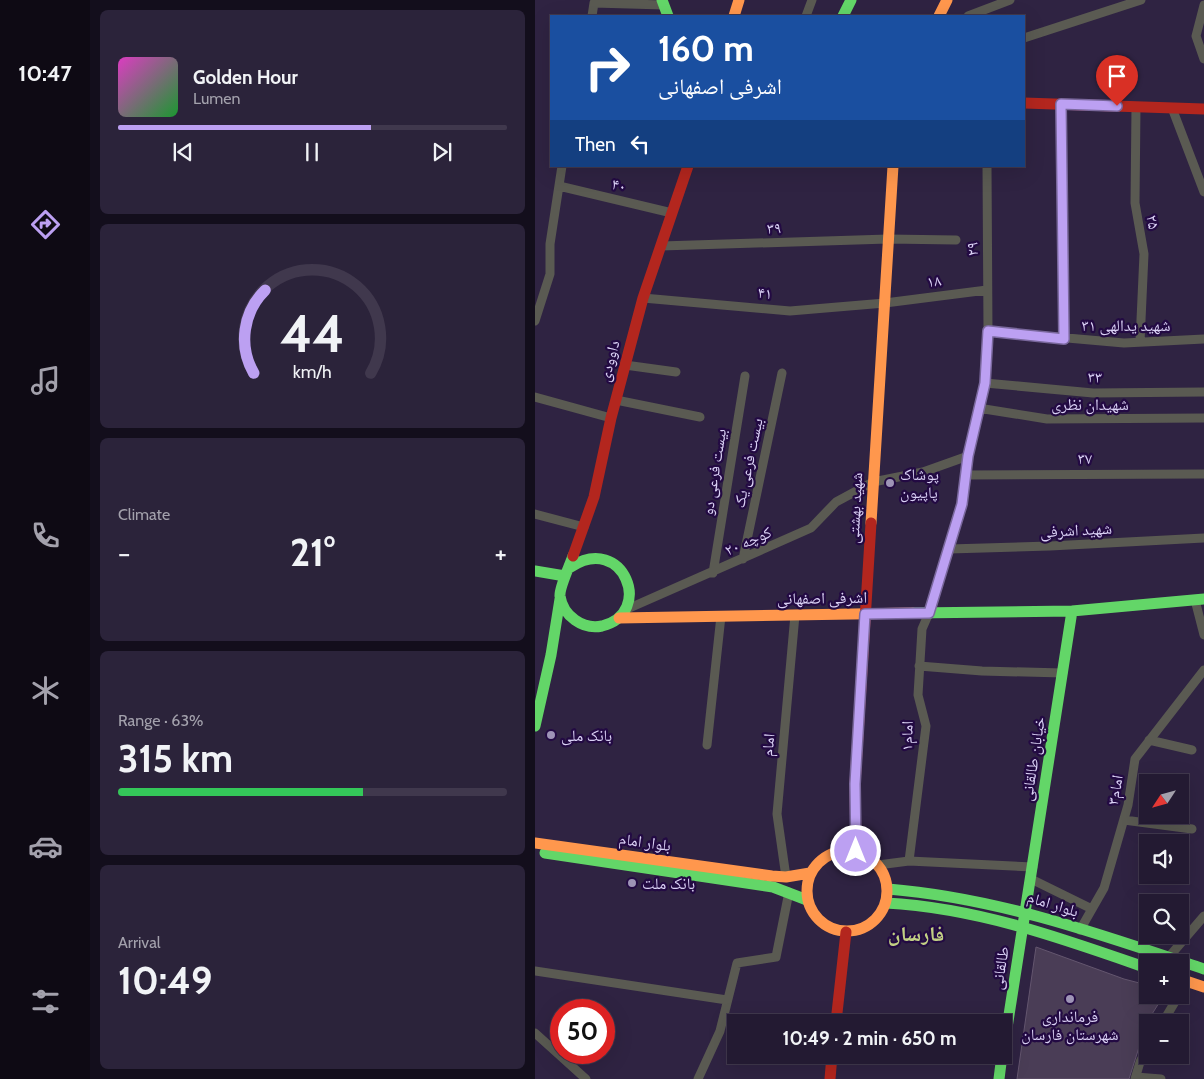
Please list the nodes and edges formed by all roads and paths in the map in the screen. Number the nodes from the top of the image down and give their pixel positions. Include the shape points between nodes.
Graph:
1 (739, 0) edge
2 (812, 0) edge
3 (851, 0) edge
4 (947, 0) edge
5 (1010, 0) edge
6 (1141, 0) edge
7 (663, 2) edge
8 (1204, 5) edge
9 (592, 15) edge
10 (668, 15) edge
11 (734, 15) edge
12 (806, 15) edge
13 (844, 15) edge
14 (940, 15) edge
15 (971, 15) edge
16 (1025, 38) edge
17 (1204, 59) edge
18 (1025, 103) edge
19 (1061, 104) junction
20 (1136, 107) junction
21 (1172, 108) junction
22 (1204, 109) edge
23 (562, 167) edge
24 (688, 167) edge
25 (893, 167) edge
26 (987, 167) edge
27 (559, 186) junction
28 (1204, 192) edge
29 (672, 213) junction
30 (888, 239) junction
31 (956, 240) dead end
32 (661, 246) junction
33 (987, 290) junction
34 (643, 298) junction
35 (885, 303) junction
36 (535, 321) edge
37 (988, 331) junction
38 (1064, 339) junction
39 (1204, 339) edge
40 (1140, 342) junction
41 (625, 366) junction
42 (676, 372) dead end
43 (782, 373) dead end
44 (745, 376) dead end
45 (985, 383) junction
46 (1204, 392) edge
47 (535, 397) edge
48 (616, 400) junction
49 (977, 408) junction
50 (700, 417) dead end
51 (611, 418) junction
52 (1204, 418) edge
53 (968, 456) junction
54 (1204, 474) edge
55 (966, 475) junction
56 (873, 482) junction
57 (535, 514) edge
58 (585, 527) junction
59 (1204, 538) edge
60 (949, 549) junction
61 (743, 560) junction
62 (535, 571) edge
63 (568, 572) junction
64 (713, 573) junction
65 (560, 595) junction
66 (1199, 599) edge
67 (1072, 611) junction
68 (929, 613) junction
69 (622, 614) junction
70 (865, 614) junction
71 (795, 615) junction
72 (721, 616) junction
73 (1204, 635) edge
74 (919, 666) junction
75 (1204, 670) edge
76 (1063, 673) junction
77 (539, 693) edge
78 (535, 726) edge
79 (1149, 740) junction
80 (707, 745) dead end
81 (1192, 750) dead end
82 (1124, 820) junction
83 (1192, 829) dead end
84 (535, 843) edge
85 (535, 851) edge
86 (856, 851) junction
87 (909, 861) junction
88 (878, 865) junction
89 (1033, 867) junction
90 (810, 873) junction
91 (786, 877) junction
92 (1031, 879) junction
93 (888, 889) junction
94 (789, 892) junction
95 (807, 900) junction
96 (886, 903) junction
97 (1092, 909) junction
98 (1026, 912) junction
99 (1204, 916) edge
100 (1023, 924) junction
101 (1080, 930) junction
102 (846, 932) junction
103 (1155, 954) edge
104 (1171, 954) edge
105 (1189, 964) edge
106 (1139, 965) edge
107 (1204, 969) edge
108 (535, 971) edge
109 (1189, 982) edge
110 (1204, 987) edge
111 (727, 1000) junction
112 (837, 1014) edge
113 (1009, 1014) edge
114 (535, 1033) edge
115 (831, 1064) edge
116 (1001, 1064) edge
117 (1141, 1064) edge
118 (1136, 1078) edge
119 (585, 1079) edge
120 (698, 1079) edge
121 (830, 1079) edge
122 (999, 1079) edge
123 (1161, 1079) edge

1 - 11 main road
2 - 12 street
3 - 13 main road
4 - 14 main road
5 - 15 street
6 - 16 street
7 - 9 street via 594,3
7 - 10 main road
8 - 17 street via 1196,36
18 - 19 main road
19 - 20 main road
19 - 38 street
20 - 21 main road
20 - 40 street, ۲۵ via 1135,203 1144,254
21 - 22 main road
21 - 28 street
23 - 27 street
24 - 29 main road, داوودی
25 - 30 main road, شهید بهشتی
26 - 33 street, ۲۹
27 - 29 street, ۴۰
27 - 36 street via 550,244 550,274
29 - 32 main road, داوودی
30 - 31 street, ۳۹
30 - 32 street, ۳۹
30 - 35 main road, شهید بهشتی
32 - 34 main road, داوودی
33 - 35 street, ۱۸
33 - 37 street, ۲۹
34 - 35 street, ۴۱ via 790,310
34 - 41 main road, داوودی
35 - 56 main road, شهید بهشتی
37 - 38 street, ۳۱ شهید یدالهی
37 - 45 street, ۲۹
38 - 40 street, ۳۱ شهید یدالهی
39 - 40 street, ۳۱ شهید یدالهی
41 - 42 street
41 - 48 main road, داوودی
43 - 61 street, بیست فرعی یک
44 - 64 street, بیست فرعی دو
45 - 46 street, ۳۳ via 1093,392
45 - 49 street, ۲۹
47 - 51 street
48 - 50 street
48 - 51 main road, داوودی
49 - 52 street, شهیدان نظری via 1047,419
49 - 53 street, ۲۹
51 - 58 main road, داوودی
53 - 55 street, ۲۹
53 - 56 street, کوچه ۲۰ via 923,472
54 - 55 street, ۳۷
55 - 60 street, امام۱ via 962,504
56 - 61 street, کوچه ۲۰ via 836,502 811,528
56 - 70 main road, شهید بهشتی
57 - 58 street
58 - 63 main road, داوودی
59 - 60 street, شهید اشرفی
60 - 68 street, امام۱
61 - 64 street, کوچه ۲۰
62 - 63 main road
63 - 65 main road
63 - 69 main road via 588,559 607,560 616,565 628,581 630,592
64 - 69 street, کوچه ۲۰
65 - 69 main road via 567,613 583,626 602,627
65 - 77 main road
66 - 67 main road, اشرفی اصفهانی
66 - 73 street
67 - 68 main road, اشرفی اصفهانی
67 - 76 main road, خیابان طالقانی
68 - 70 main road, اشرفی اصفهانی
68 - 74 street, امام۱ via 922,628
69 - 72 main road, اشرفی اصفهانی
70 - 71 main road, اشرفی اصفهانی
70 - 86 main road, شهید بهشتی via 855,784
71 - 72 main road, اشرفی اصفهانی
71 - 91 street, امام via 777,814
72 - 80 street
74 - 76 street
74 - 87 street, امام۱ via 918,695 926,726
75 - 79 street, امام۳
76 - 89 main road, خیابان طالقانی
77 - 78 main road
79 - 81 street
79 - 82 street, امام۳ via 1135,758
82 - 83 street
82 - 97 street, امام۳ via 1104,888
84 - 91 main road, بلوار امام
85 - 94 main road, بلوار امام
86 - 88 main road
86 - 90 main road via 829,854
87 - 88 street
87 - 89 street
88 - 93 main road
89 - 92 main road, خیابان طالقانی
90 - 91 main road, بلوار امام
90 - 95 main road
92 - 97 street
92 - 98 main road, خیابان طالقانی
93 - 96 main road
93 - 98 main road, بلوار امام via 920,890
94 - 95 main road, بلوار امام
94 - 111 street via 776,956 737,962
95 - 102 main road via 821,922
96 - 100 main road, بلوار امام via 955,907
96 - 102 main road via 881,915 871,924
97 - 101 street, امام۳
98 - 100 main road, طالقانی
98 - 101 main road, بلوار امام
99 - 104 street
100 - 106 main road, بلوار امام
100 - 113 main road, طالقانی
101 - 103 main road, بلوار امام
102 - 112 main road
105 - 107 main road, بلوار امام
108 - 111 street
109 - 110 main road
111 - 120 street via 720,1031
114 - 119 street
115 - 121 main road
116 - 122 main road
117 - 118 street
118 - 123 street

